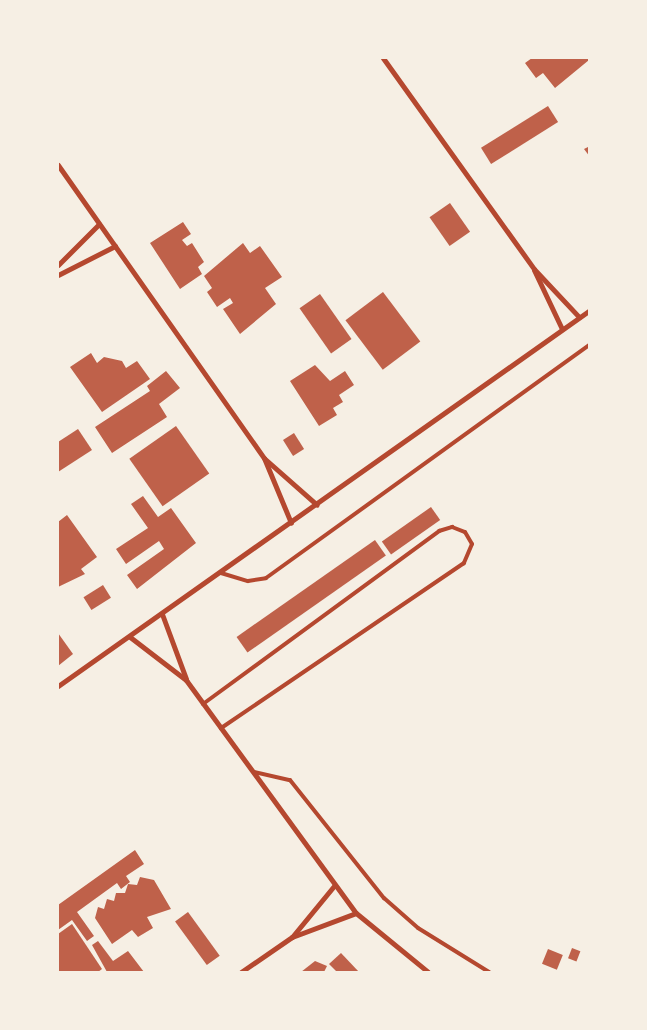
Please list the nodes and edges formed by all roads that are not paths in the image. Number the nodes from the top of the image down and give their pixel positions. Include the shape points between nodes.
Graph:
1 (384, 58) edge
2 (58, 165) edge
3 (99, 224) junction
4 (115, 246) junction
5 (58, 265) edge
6 (534, 269) junction
7 (58, 275) edge
8 (590, 310) edge
9 (579, 317) junction
10 (562, 329) junction
11 (590, 344) edge
12 (264, 458) junction
13 (317, 505) junction
14 (291, 524) junction
15 (221, 572) junction
16 (162, 614) junction
17 (130, 637) junction
18 (186, 680) junction
19 (58, 686) edge
20 (202, 704) junction
21 (221, 728) junction
22 (252, 772) junction
23 (333, 887) junction
24 (356, 913) junction
25 (292, 937) junction
26 (241, 972) edge
27 (428, 972) edge
28 (489, 972) edge

1 - 6 street
2 - 3 street
3 - 4 street
3 - 5 street
4 - 7 street
4 - 12 street
6 - 9 street
6 - 10 street
8 - 9 street
9 - 10 street
10 - 13 street
11 - 15 lane via 266,578 248,581
12 - 13 street
12 - 14 street
13 - 14 street
14 - 15 street
15 - 16 street
16 - 17 street
16 - 18 street
17 - 18 street
17 - 19 street
18 - 20 street
20 - 21 street
20 - 21 lane via 439,531 452,527 465,532 472,544 464,563
21 - 22 street
22 - 23 street
22 - 28 lane via 290,780 384,898 418,928
23 - 24 street
23 - 25 street
24 - 25 street
24 - 27 street
25 - 26 street

